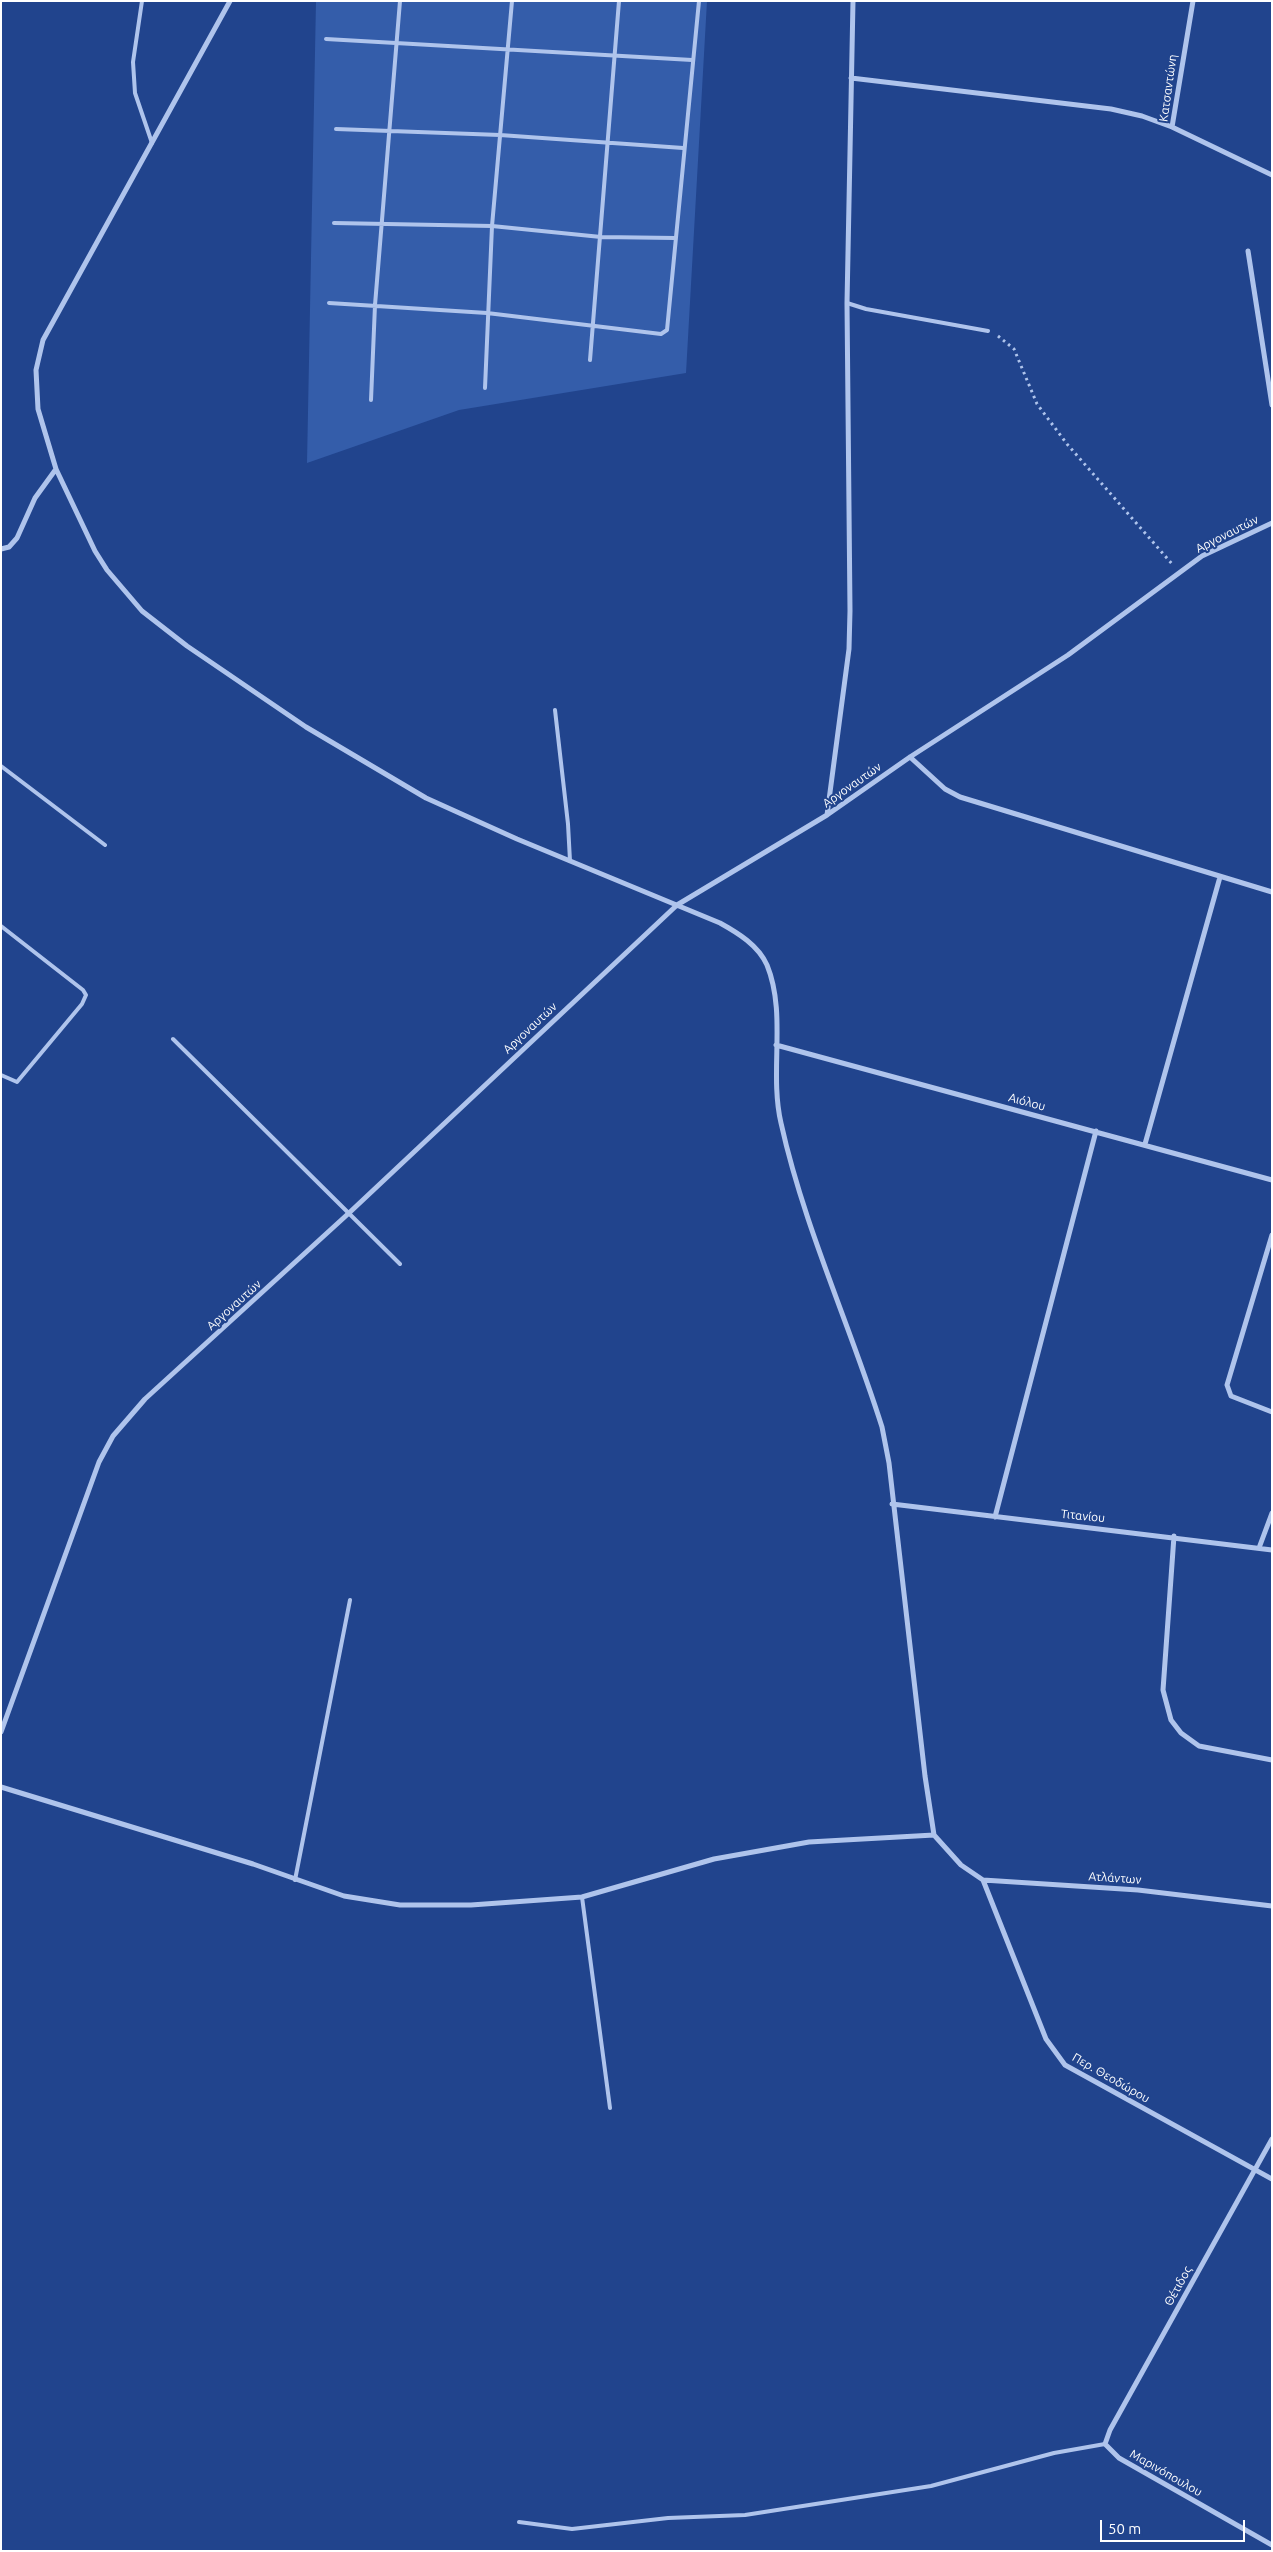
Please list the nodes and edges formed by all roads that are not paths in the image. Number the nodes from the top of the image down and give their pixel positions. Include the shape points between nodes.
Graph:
1 (142, 1) edge
2 (230, 1) edge
3 (400, 1) edge
4 (512, 1) edge
5 (619, 1) edge
6 (699, 1) edge
7 (853, 1) edge
8 (1193, 1) edge
9 (326, 39) dead end
10 (396, 43) junction
11 (508, 50) junction
12 (615, 55) junction
13 (692, 60) junction
14 (851, 78) junction
15 (1172, 128) junction
16 (336, 129) dead end
17 (391, 131) junction
18 (500, 135) junction
19 (608, 142) junction
20 (152, 143) junction
21 (683, 148) junction
22 (1272, 175) edge
23 (334, 223) dead end
24 (382, 224) junction
25 (492, 226) junction
26 (601, 237) junction
27 (676, 238) junction
28 (1248, 251) dead end
29 (329, 303) dead end
30 (847, 303) junction
31 (375, 305) junction
32 (488, 312) junction
33 (593, 325) junction
34 (988, 331) road end
35 (590, 360) dead end
36 (485, 388) dead end
37 (371, 400) dead end
38 (1272, 405) edge
39 (56, 469) junction
40 (1272, 523) edge
41 (1, 549) edge
42 (555, 710) dead end
43 (910, 757) junction
44 (1, 766) edge
45 (827, 815) junction
46 (105, 845) dead end
47 (570, 861) junction
48 (1220, 877) junction
49 (1272, 892) edge
50 (677, 905) junction
51 (1, 926) edge
52 (173, 1039) dead end
53 (776, 1045) junction
54 (1, 1075) edge
55 (1096, 1131) junction
56 (1145, 1144) junction
57 (1272, 1180) edge
58 (349, 1213) junction
59 (1272, 1235) edge
60 (400, 1264) dead end
61 (1272, 1412) edge
62 (892, 1504) junction
63 (1272, 1513) edge
64 (994, 1517) junction
65 (1174, 1536) junction
66 (1260, 1548) junction
67 (1272, 1550) edge
68 (350, 1600) dead end
69 (1, 1732) edge
70 (1272, 1760) edge
71 (1, 1787) edge
72 (934, 1835) junction
73 (295, 1880) junction
74 (983, 1880) junction
75 (582, 1898) junction
76 (1272, 1906) edge
77 (610, 2108) dead end
78 (1272, 2139) edge
79 (1254, 2169) junction
80 (1272, 2179) edge
81 (1105, 2444) junction
82 (519, 2522) dead end
83 (1272, 2545) edge

1 - 20 lane via 133,62 135,94
2 - 20 street
3 - 10 lane
4 - 11 lane
5 - 12 lane
6 - 13 lane
7 - 14 street
8 - 15 street, Κατσαντώνη
9 - 10 lane
10 - 11 lane
10 - 17 lane
11 - 12 lane
11 - 18 lane
12 - 13 lane
12 - 19 lane
13 - 21 lane
14 - 15 street via 1111,109 1142,116
14 - 30 street
15 - 22 street, Κατσαντώνη
16 - 17 lane
17 - 18 lane
17 - 24 lane
18 - 19 lane
18 - 25 lane
19 - 21 lane
19 - 26 lane
20 - 39 street via 43,340 36,370 38,410
21 - 27 lane
23 - 24 lane
24 - 25 lane
24 - 31 lane
25 - 26 lane
25 - 32 lane
26 - 27 lane
26 - 33 lane
27 - 33 lane via 667,330 660,334
28 - 38 street
29 - 31 lane
30 - 34 lane via 866,310
30 - 45 street via 849,640
31 - 32 lane
31 - 37 lane
32 - 33 lane
32 - 36 lane
33 - 35 lane
39 - 41 street via 35,498 17,538 9,547
39 - 47 street via 107,570 142,611 160,626 306,727 384,775 475,821
40 - 43 street, Αργοναυτών via 1215,549 1068,655
42 - 47 lane
43 - 45 street, Αργοναυτών
43 - 48 street via 945,789 960,797
44 - 46 lane
45 - 50 street, Αργοναυτών
47 - 50 street
48 - 49 street
48 - 56 street
50 - 53 street via 731,929 752,944 762,957 772,984
50 - 58 street, Αργοναυτών
51 - 54 lane via 86,995 17,1082
52 - 58 lane
53 - 55 street, Αιόλου
53 - 62 street via 777,1102 785,1141 806,1214 882,1427
55 - 56 street, Αιόλου
55 - 64 street
56 - 57 street, Αιόλου
58 - 60 lane
58 - 69 street, Αργοναυτών via 145,1399 107,1446
59 - 61 street via 1227,1385 1231,1396
62 - 64 street, Τιτανίου
62 - 72 street
63 - 66 street
64 - 65 street, Τιτανίου
65 - 66 street, Τιτανίου
65 - 70 street via 1163,1690 1171,1720 1181,1733 1199,1746
66 - 67 street, Τιτανίου
68 - 73 lane
71 - 73 street via 253,1864
72 - 74 street via 961,1865
72 - 75 street via 809,1842 714,1859
73 - 75 street via 344,1896 400,1905 471,1905
74 - 76 street, Ατλάντων via 1138,1890
74 - 79 street, Περ. Θεοδώρου via 1046,2039 1065,2065
75 - 77 lane
78 - 79 street, Θέτιδος
79 - 80 street, Περ. Θεοδώρου
79 - 81 street, Θέτιδος
81 - 82 lane via 1054,2453 931,2486 745,2515 668,2518 572,2529
81 - 83 street, Μαρινόπουλου via 1119,2458

